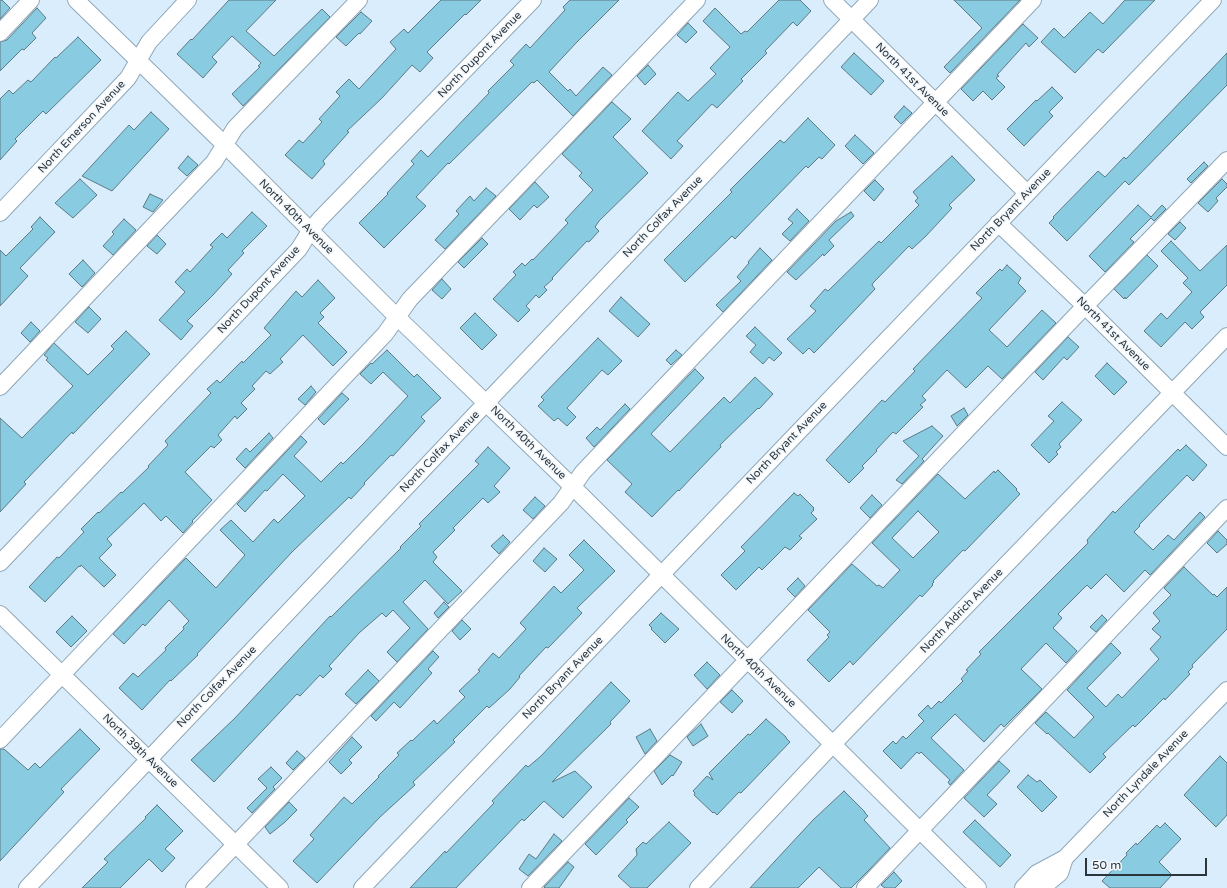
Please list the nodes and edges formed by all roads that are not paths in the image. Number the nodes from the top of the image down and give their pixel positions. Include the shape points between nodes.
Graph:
1 (31, 0) edge
2 (76, 0) edge
3 (188, 0) edge
4 (359, 0) edge
5 (533, 0) edge
6 (697, 0) edge
7 (832, 0) edge
8 (870, 0) edge
9 (1034, 0) edge
10 (1213, 0) edge
11 (852, 20) junction
12 (0, 33) edge
13 (138, 61) junction
14 (936, 102) junction
15 (225, 145) junction
16 (1227, 160) edge
17 (1027, 193) junction
18 (0, 213) edge
19 (998, 223) junction
20 (310, 231) junction
21 (1086, 306) junction
22 (397, 317) junction
23 (1227, 336) edge
24 (0, 386) edge
25 (1172, 393) junction
26 (486, 403) junction
27 (1227, 447) edge
28 (573, 487) junction
29 (1227, 508) edge
30 (0, 563) edge
31 (661, 575) junction
32 (0, 614) edge
33 (747, 660) junction
34 (62, 675) junction
35 (1227, 690) edge
36 (0, 740) edge
37 (833, 744) junction
38 (148, 760) junction
39 (920, 831) junction
40 (235, 845) junction
41 (1065, 858) junction
42 (27, 888) edge
43 (194, 888) edge
44 (280, 888) edge
45 (362, 888) edge
46 (530, 888) edge
47 (698, 888) edge
48 (865, 888) edge
49 (978, 888) edge
50 (1023, 888) edge
51 (1042, 888) edge

1 - 12 street
2 - 13 street, North 40th Avenue
3 - 13 street, North Emerson Avenue via 149,42
4 - 15 street via 235,128
5 - 20 street, North Dupont Avenue
6 - 22 street via 410,299
7 - 11 street, North 41st Avenue
8 - 11 street, North Colfax Avenue
9 - 14 street
10 - 17 street, North Bryant Avenue
11 - 14 street, North 41st Avenue
11 - 26 street, North Colfax Avenue
13 - 15 street, North 40th Avenue
13 - 18 street, North Emerson Avenue via 128,78
14 - 17 street, North 41st Avenue
14 - 28 street via 583,472
15 - 20 street, North 40th Avenue
15 - 24 street via 214,162
16 - 21 street
17 - 19 street, North Bryant Avenue
19 - 21 street, North 41st Avenue
19 - 31 street, North Bryant Avenue
20 - 22 street, North 40th Avenue
20 - 30 street, North Dupont Avenue via 299,249
21 - 25 street, North 41st Avenue
21 - 33 street
22 - 26 street, North 40th Avenue
22 - 34 street via 380,340
23 - 25 street, North Aldrich Avenue
25 - 27 street, North 41st Avenue
25 - 37 street, North Aldrich Avenue
26 - 28 street, North 40th Avenue
26 - 38 street, North Colfax Avenue
28 - 31 street, North 40th Avenue
28 - 40 street
29 - 39 street
31 - 33 street, North 40th Avenue
31 - 45 street, North Bryant Avenue
32 - 34 street, North 39th Avenue
33 - 37 street, North 40th Avenue
33 - 46 street
34 - 36 street
34 - 38 street, North 39th Avenue
35 - 41 street, North Lyndale Avenue
37 - 39 street, North 40th Avenue
37 - 47 street, North Aldrich Avenue
38 - 40 street, North 39th Avenue
38 - 42 street, North Colfax Avenue
39 - 48 street
39 - 49 street, North 40th Avenue
40 - 43 street
40 - 44 street, North 39th Avenue
41 - 50 street, North Lyndale Avenue via 1037,873
41 - 51 street, North Lyndale Avenue via 1060,873

